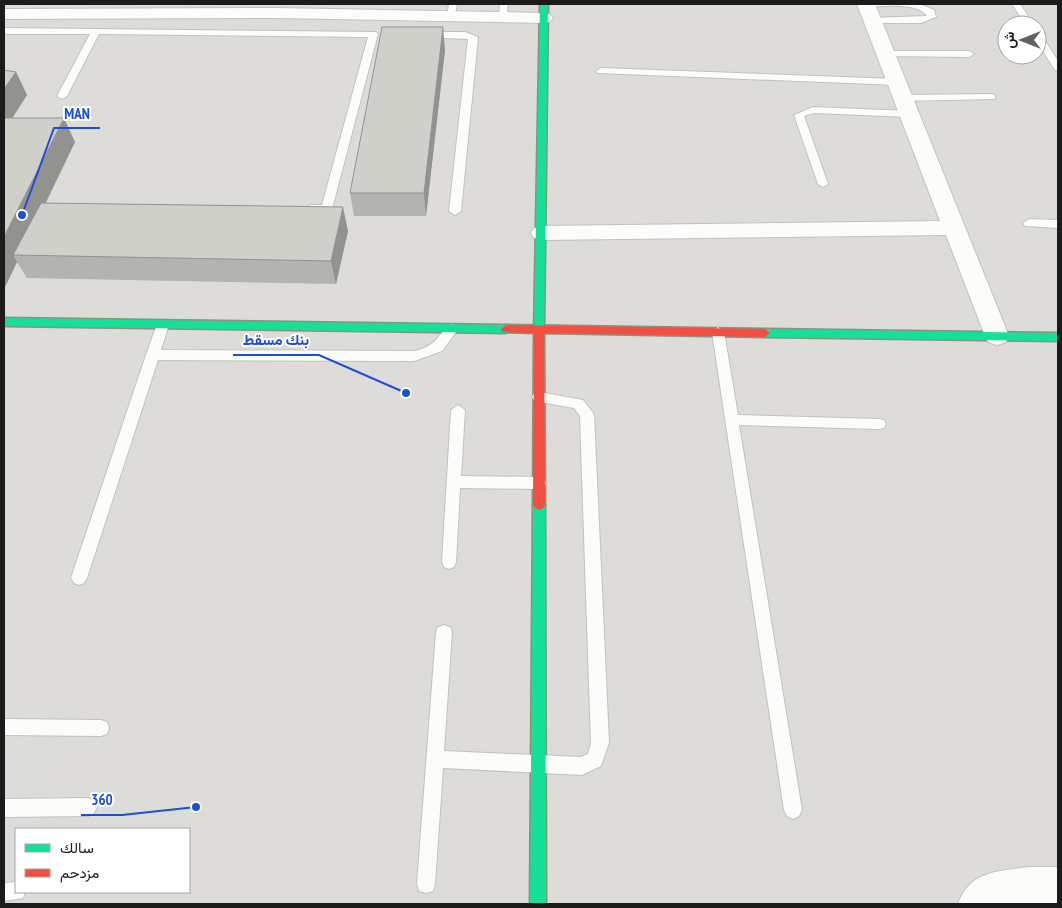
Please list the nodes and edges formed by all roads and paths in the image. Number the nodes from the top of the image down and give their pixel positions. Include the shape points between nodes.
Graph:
1 (1016, 4) edge
2 (275, 8) edge
3 (452, 10) edge
4 (504, 10) edge
5 (544, 11) edge
6 (869, 12) edge
7 (4, 14) edge
8 (1023, 15) edge
9 (4, 31) edge
10 (96, 31) junction
11 (419, 34) edge
12 (1047, 51) edge
13 (886, 54) junction
14 (969, 54) dead end
15 (1058, 68) edge
16 (601, 71) dead end
17 (62, 96) dead end
18 (992, 97) dead end
19 (903, 98) junction
20 (823, 184) dead end
21 (299, 209) edge
22 (454, 211) dead end
23 (1029, 224) dead end
24 (1058, 224) edge
25 (955, 228) junction
26 (542, 233) junction
27 (4, 322) edge
28 (163, 324) junction
29 (453, 328) junction
30 (539, 330) junction
31 (718, 332) junction
32 (997, 336) junction
33 (1058, 337) edge
34 (152, 355) junction
35 (539, 397) junction
36 (458, 410) dead end
37 (732, 420) junction
38 (879, 424) dead end
39 (454, 482) junction
40 (539, 483) junction
41 (448, 562) dead end
42 (79, 578) dead end
43 (444, 632) dead end
44 (4, 726) edge
45 (101, 728) dead end
46 (435, 759) junction
47 (538, 765) junction
48 (88, 807) dead end
49 (4, 808) edge
50 (793, 810) dead end
51 (426, 884) dead end
52 (1058, 886) edge
53 (538, 904) edge
54 (976, 904) edge

1 - 8 lane
2 - 3 street
2 - 7 street
3 - 4 street
4 - 5 street
5 - 26 street
6 - 6 lane via 921,20 932,17 926,8 916,5
6 - 13 street
9 - 10 lane
10 - 17 lane
10 - 21 lane via 377,34 327,209
11 - 22 lane via 473,37
12 - 15 lane
13 - 14 lane
13 - 19 street
16 - 19 lane
18 - 19 lane
19 - 20 lane via 813,110 799,115
19 - 25 street
23 - 24 lane
25 - 26 street
25 - 32 street
26 - 30 street
27 - 28 street
28 - 29 street
28 - 34 lane
29 - 30 street
29 - 34 lane via 443,344 432,353 414,356
30 - 31 street
30 - 35 street
31 - 32 street
31 - 37 lane
32 - 33 street
34 - 42 lane
35 - 40 street
35 - 47 lane via 578,404 587,414 600,743 595,760 582,766
36 - 39 lane
37 - 38 lane
37 - 50 lane
39 - 40 lane
39 - 41 lane
40 - 47 street
43 - 46 lane
44 - 45 lane
46 - 47 lane
46 - 51 lane
47 - 53 street
48 - 49 lane
52 - 54 street via 993,890

